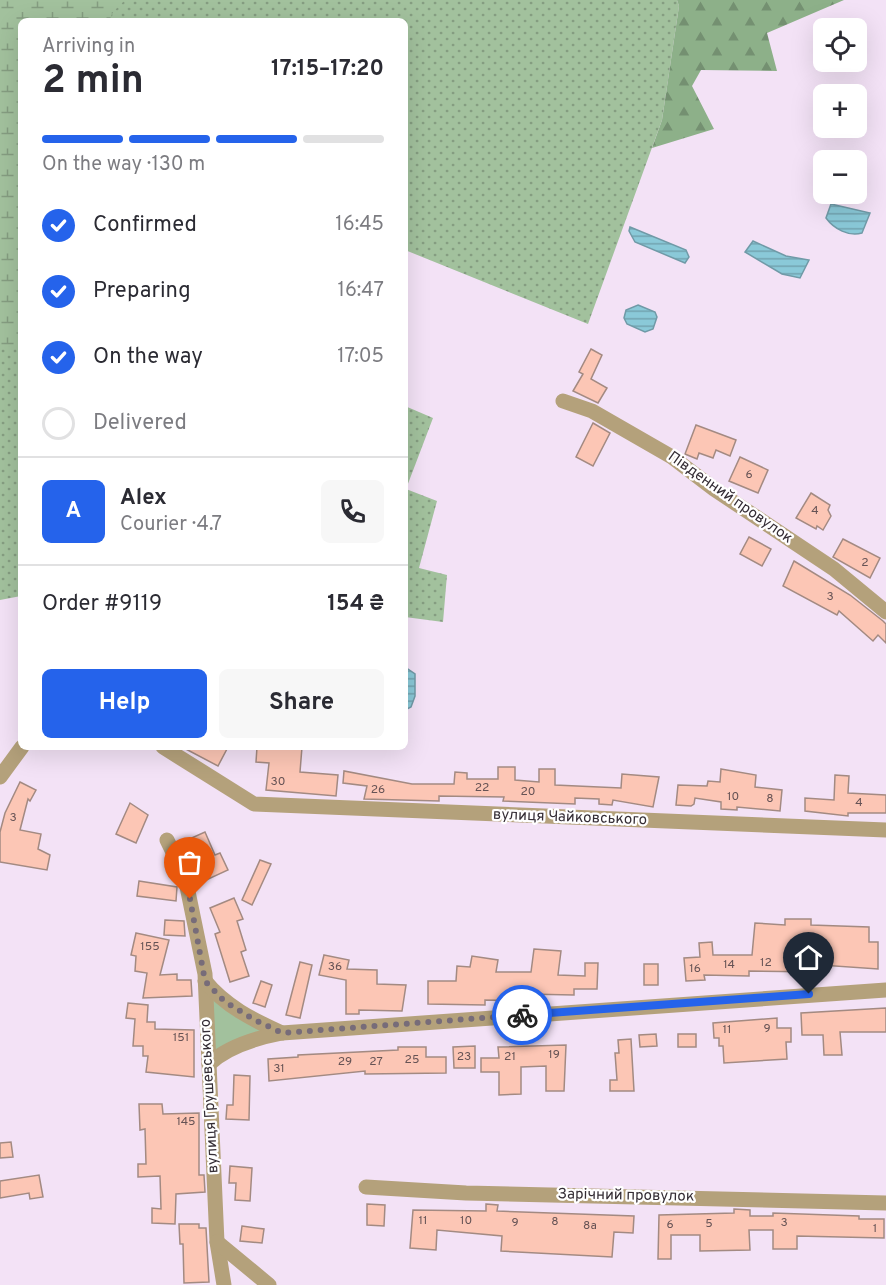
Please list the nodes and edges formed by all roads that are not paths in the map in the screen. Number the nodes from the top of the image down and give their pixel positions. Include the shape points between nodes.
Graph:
1 (563, 401) dead end
2 (886, 612) edge
3 (20, 750) edge
4 (169, 750) edge
5 (0, 777) edge
6 (886, 830) edge
7 (166, 840) dead end
8 (205, 981) junction
9 (886, 990) edge
10 (282, 1033) junction
11 (209, 1064) junction
12 (366, 1187) dead end
13 (886, 1203) edge
14 (217, 1242) junction
15 (224, 1285) edge
16 (269, 1285) edge

1 - 2 street, Південний провулок via 592,411 672,457 834,569
3 - 5 street
4 - 6 street, вулиця Чайковського via 254,804
7 - 8 street, вулиця Грушевського via 185,876
8 - 10 street via 224,1001
8 - 11 street, вулиця Грушевського
9 - 10 street
10 - 11 street via 237,1047
11 - 14 street, вулиця Грушевського
12 - 13 street, Зарічний провулок
14 - 15 street, вулиця Грушевського
14 - 16 street

